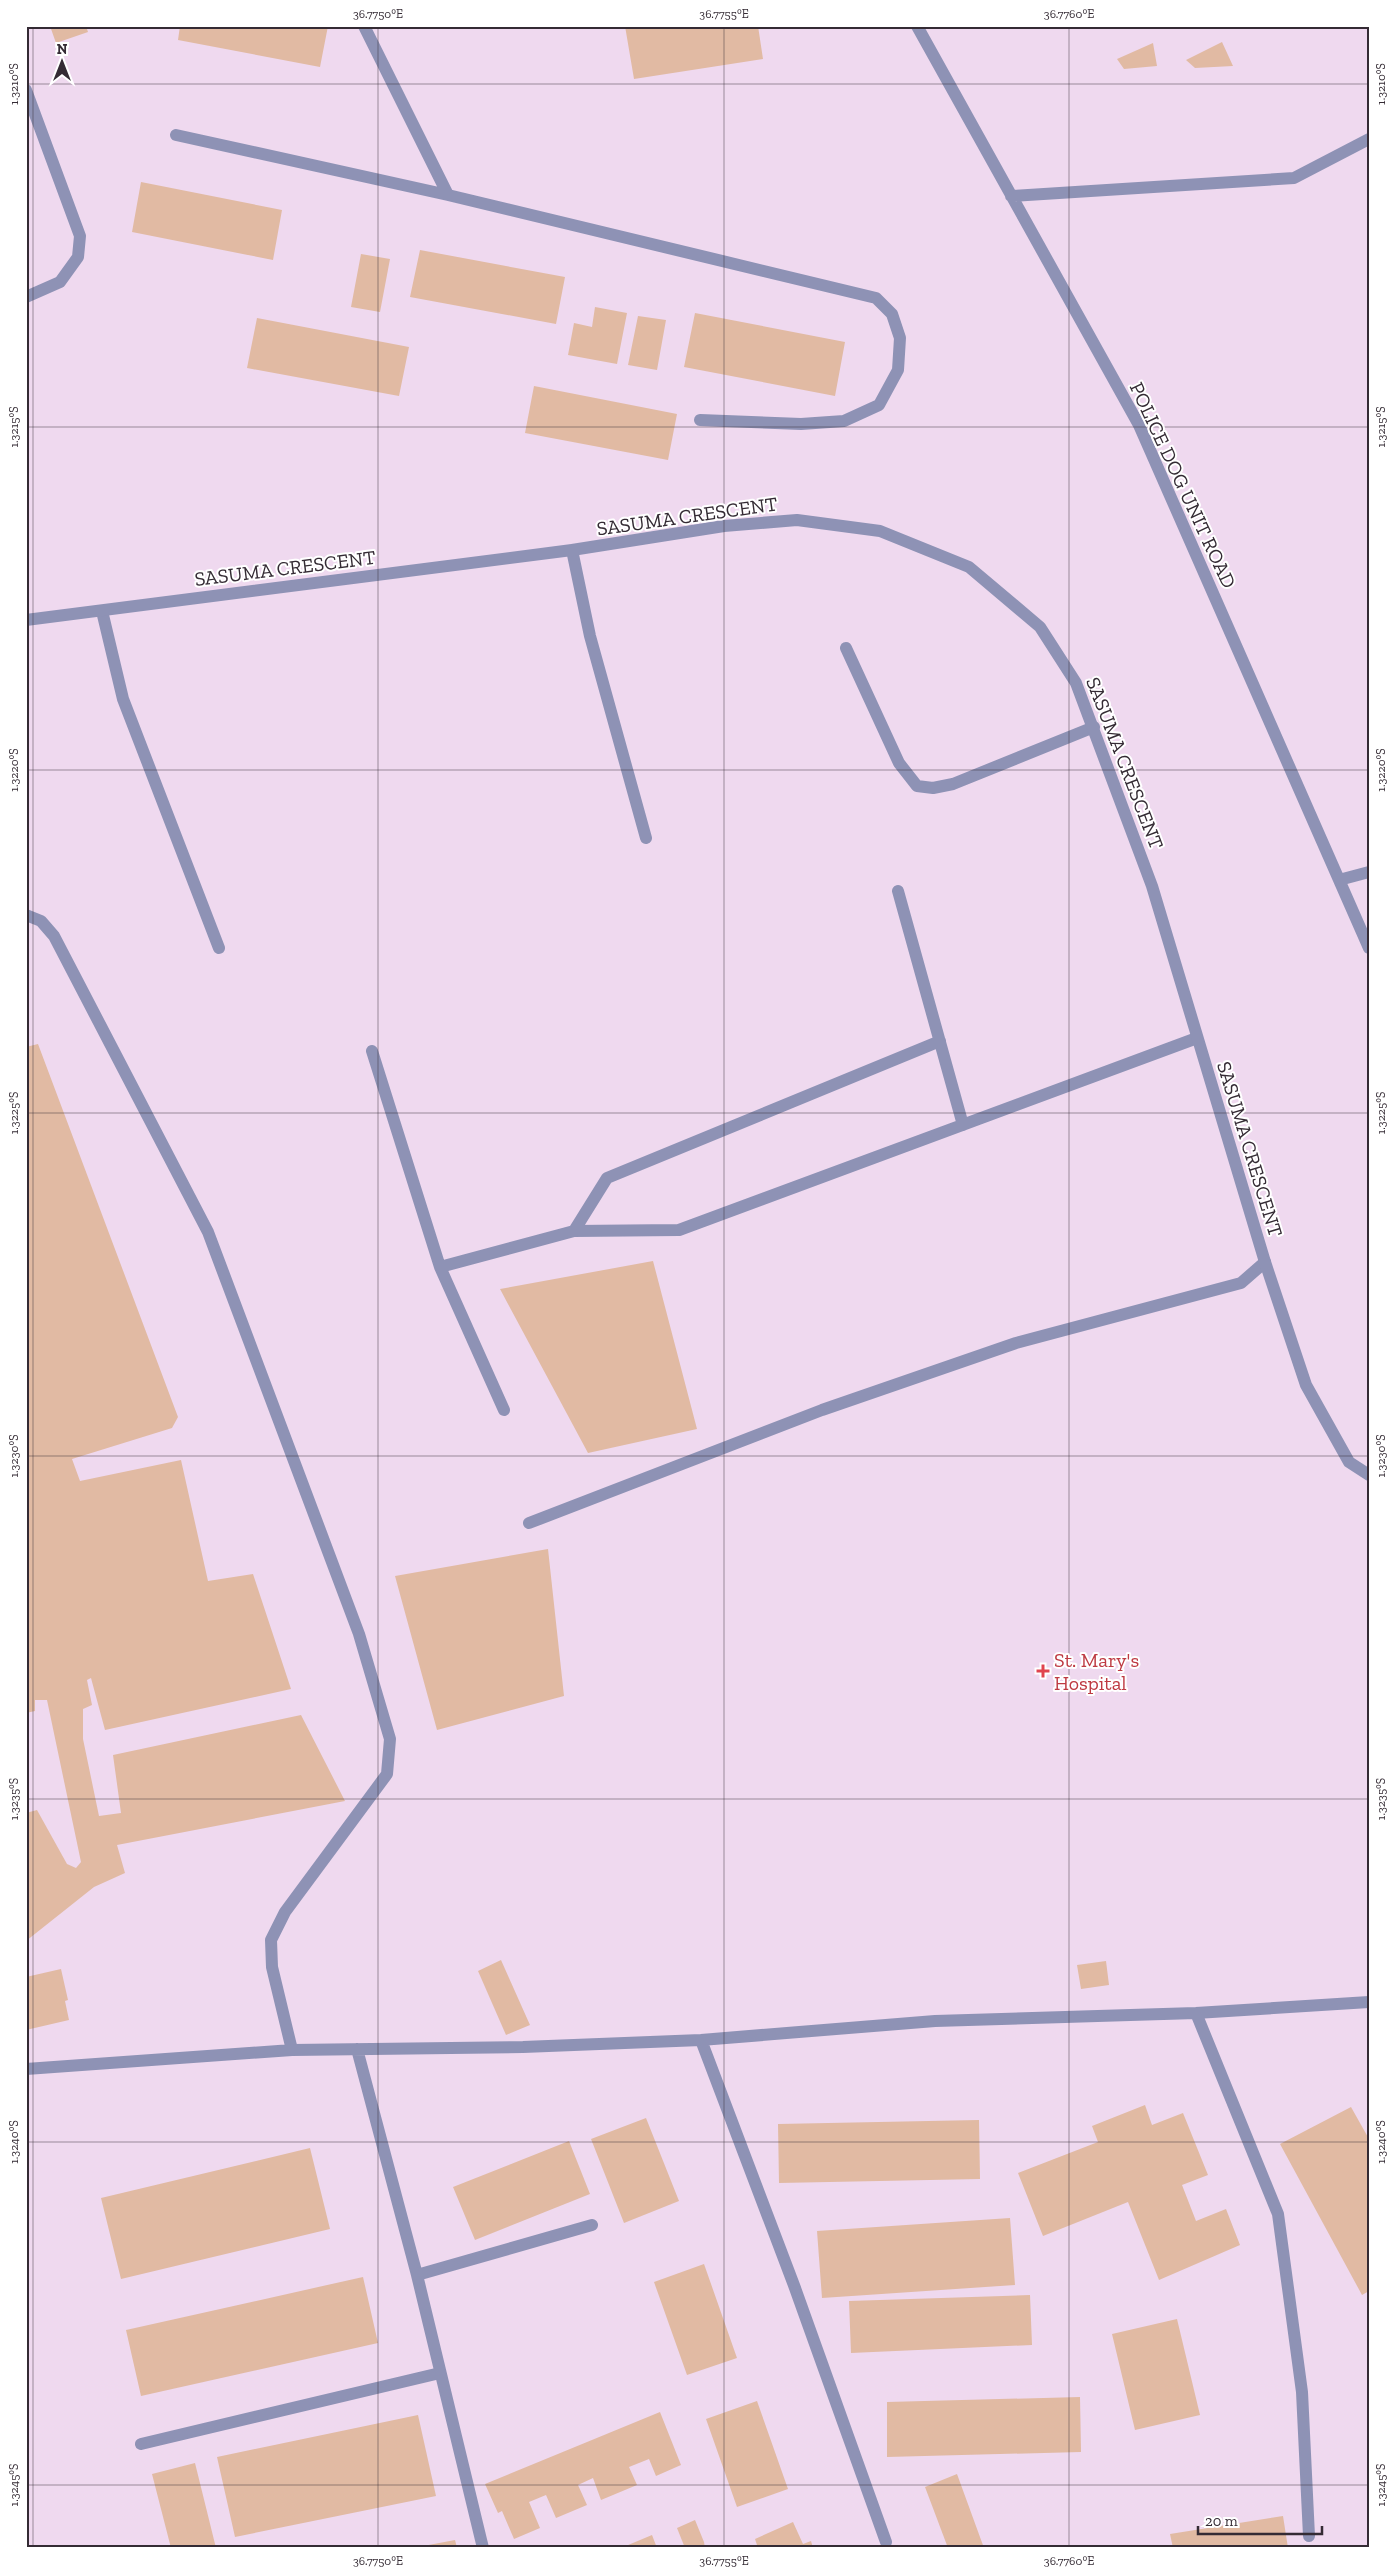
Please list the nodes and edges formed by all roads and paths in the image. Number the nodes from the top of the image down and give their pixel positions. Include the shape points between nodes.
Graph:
1 (364, 26) edge
2 (917, 26) edge
3 (26, 90) edge
4 (176, 135) dead end
5 (1369, 139) edge
6 (448, 195) junction
7 (1011, 196) junction
8 (26, 297) edge
9 (700, 420) dead end
10 (572, 550) junction
11 (102, 611) junction
12 (26, 620) edge
13 (846, 648) dead end
14 (1094, 727) junction
15 (646, 838) dead end
16 (1369, 872) edge
17 (1339, 880) junction
18 (898, 891) dead end
19 (26, 915) edge
20 (219, 948) dead end
21 (1369, 948) edge
22 (1197, 1038) junction
23 (940, 1041) junction
24 (372, 1051) dead end
25 (963, 1125) junction
26 (574, 1231) junction
27 (1265, 1262) junction
28 (440, 1267) junction
29 (504, 1410) dead end
30 (1369, 1476) edge
31 (530, 1523) dead end
32 (1369, 2002) edge
33 (1196, 2013) junction
34 (701, 2040) junction
35 (358, 2049) junction
36 (292, 2050) junction
37 (26, 2069) edge
38 (592, 2225) dead end
39 (417, 2275) junction
40 (440, 2373) junction
41 (141, 2444) dead end
42 (1309, 2536) dead end
43 (886, 2542) dead end
44 (483, 2548) edge

1 - 6 street
2 - 7 street, POLICE DOG UNIT ROAD
3 - 8 street via 80,236 78,256 60,282
4 - 6 street
5 - 7 street via 1294,178
6 - 9 street via 876,298 892,314 900,338 898,370 879,405 844,421 801,424
7 - 17 street, POLICE DOG UNIT ROAD via 1139,425
10 - 11 street, SASUMA CRESCENT
10 - 14 street, SASUMA CRESCENT via 724,526 798,520 880,531 969,567 1040,627 1076,683
10 - 15 street via 590,636
11 - 12 street, SASUMA CRESCENT
11 - 20 street via 123,699
13 - 14 street via 899,763 917,786 933,788 953,784
14 - 22 street, SASUMA CRESCENT via 1152,886
16 - 17 street
17 - 21 street, POLICE DOG UNIT ROAD
18 - 23 street
19 - 36 street via 41,921 54,936 208,1232 359,1634 390,1739 387,1774 285,1912 271,1940 272,1966
22 - 25 street
22 - 27 street, SASUMA CRESCENT
23 - 25 street
23 - 26 street via 607,1178
24 - 28 street
25 - 26 street via 679,1230
26 - 28 street
27 - 30 street, SASUMA CRESCENT via 1306,1385 1349,1462
27 - 31 street via 1241,1283 1016,1344 822,1410
28 - 29 street
32 - 33 street
33 - 34 street via 935,2022
33 - 42 street via 1278,2214 1302,2392
34 - 35 street
34 - 43 street
35 - 36 street
35 - 39 street
36 - 37 street
38 - 39 street
39 - 40 street
40 - 41 street
40 - 44 street

